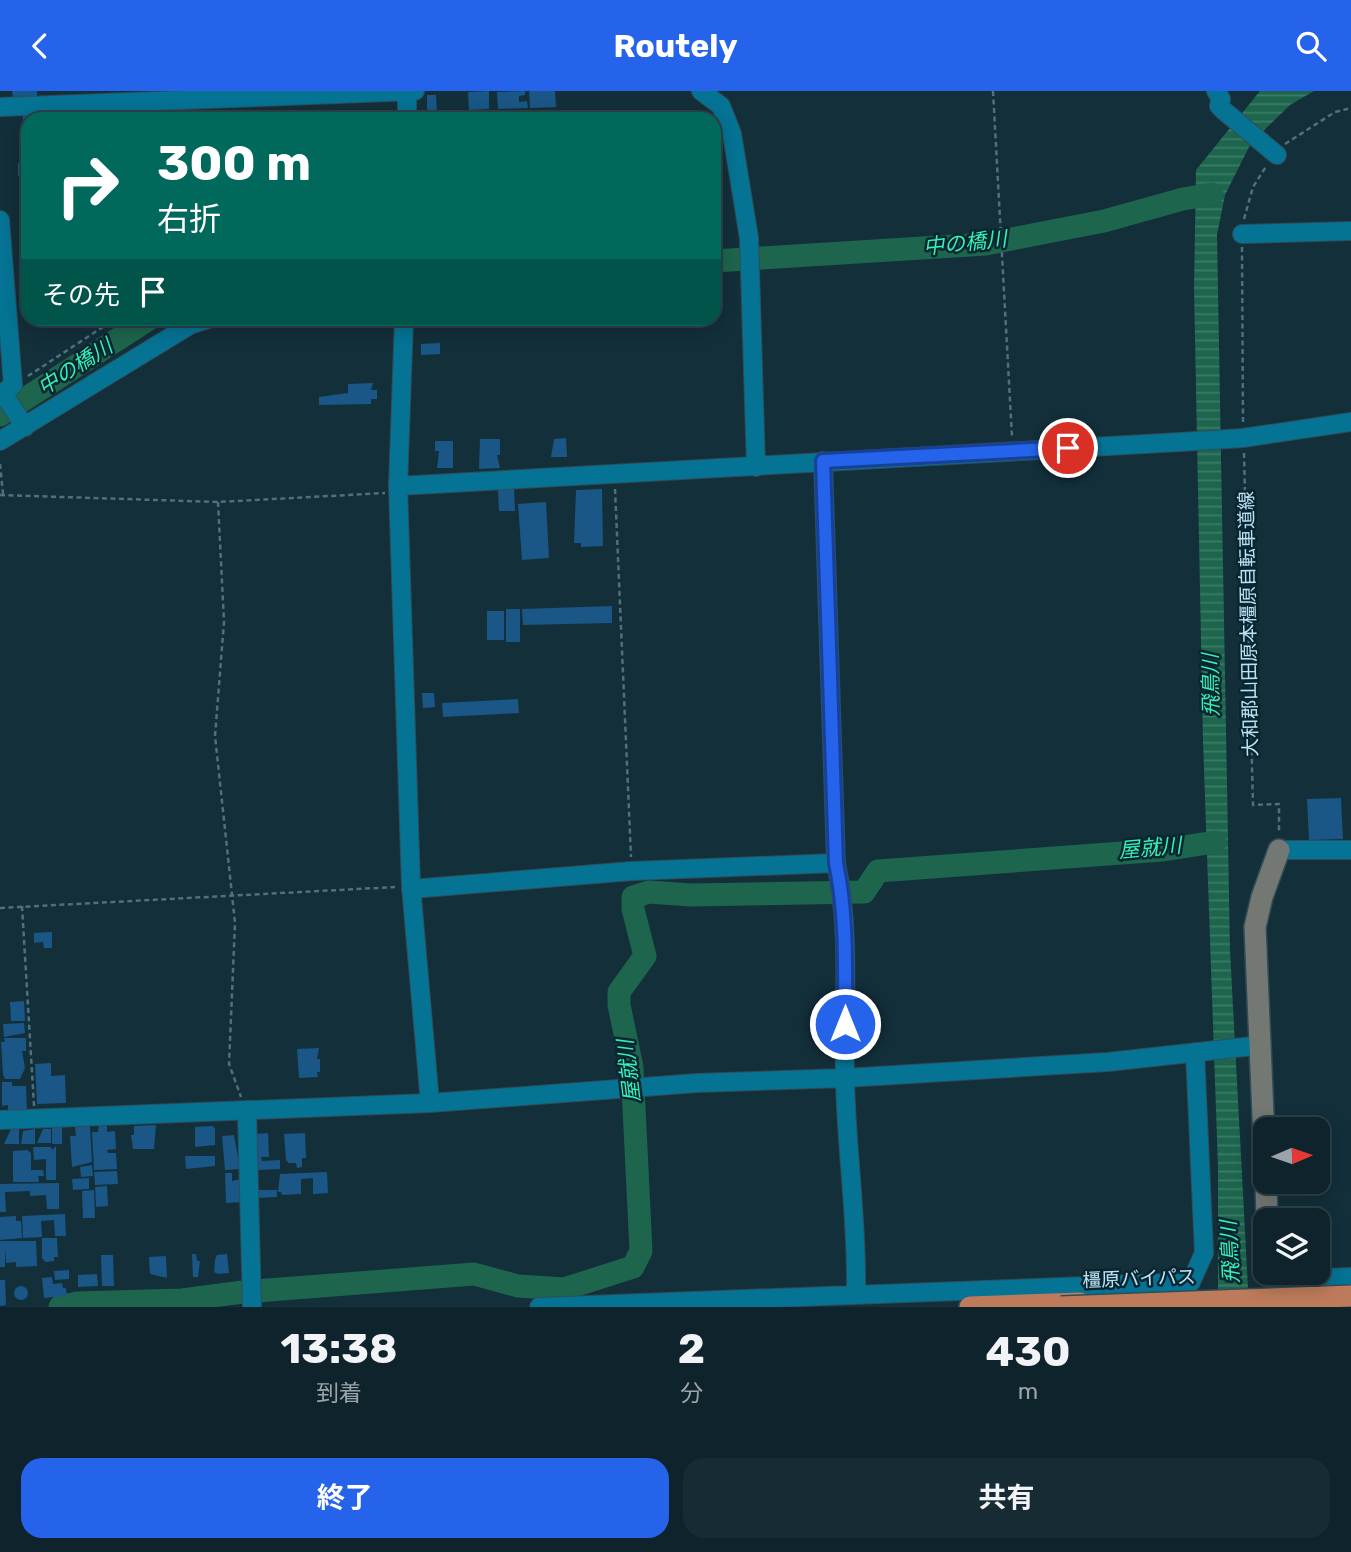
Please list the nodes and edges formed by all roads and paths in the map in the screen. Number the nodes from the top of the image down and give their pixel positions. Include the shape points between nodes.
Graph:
1 (407, 91) edge
2 (415, 91) edge
3 (701, 91) edge
4 (993, 91) edge
5 (1224, 98) edge
6 (0, 107) edge
7 (1351, 108) edge
8 (407, 112) edge
9 (1274, 154) junction
10 (0, 220) edge
11 (1351, 231) edge
12 (1242, 234) junction
13 (105, 326) edge
14 (188, 326) edge
15 (404, 326) edge
16 (9, 391) junction
17 (1351, 422) edge
18 (24, 426) junction
19 (1240, 438) junction
20 (0, 441) edge
21 (1012, 451) junction
22 (823, 461) junction
23 (0, 464) edge
24 (756, 467) junction
25 (614, 472) junction
26 (398, 489) junction
27 (1, 495) edge
28 (218, 502) junction
29 (1351, 850) edge
30 (1279, 851) junction
31 (836, 863) junction
32 (632, 871) junction
33 (411, 888) junction
34 (232, 895) junction
35 (22, 906) junction
36 (0, 908) edge
37 (1259, 1045) junction
38 (1196, 1052) junction
39 (845, 1078) junction
40 (430, 1103) junction
41 (247, 1112) junction
42 (1263, 1117) edge
43 (35, 1119) junction
44 (0, 1120) edge
45 (1351, 1277) edge
46 (1330, 1279) edge
47 (1272, 1285) edge
48 (1295, 1285) edge
49 (1351, 1294) edge
50 (856, 1296) edge
51 (252, 1304) edge
52 (539, 1307) edge
53 (970, 1307) edge
54 (1061, 1307) edge

1 - 2 street
1 - 6 street
1 - 8 street
3 - 24 street via 721,106 732,134 748,238
4 - 21 path
5 - 9 street
7 - 9 path, 大和郡山田原本橿原自転車道線 via 1335,112
9 - 12 path, 大和郡山田原本橿原自転車道線 via 1258,177
10 - 16 street
11 - 12 street
12 - 19 path, 大和郡山田原本橿原自転車道線
13 - 16 path
14 - 18 street
15 - 26 street
16 - 18 street
17 - 19 street
18 - 20 street
19 - 21 street
19 - 30 path, 大和郡山田原本橿原自転車道線 via 1253,805 1279,804
21 - 22 street
22 - 24 street
22 - 31 street
23 - 27 path
24 - 25 street
25 - 26 street
25 - 32 path
26 - 28 path
26 - 33 street
27 - 28 path
28 - 34 path via 224,622 215,736
29 - 30 street
30 - 37 main road via 1255,927
31 - 32 street
31 - 39 street via 845,970
32 - 33 street
33 - 34 path
33 - 40 street
34 - 35 path
34 - 41 path via 229,1065
35 - 36 path
35 - 43 path
37 - 38 street
37 - 42 main road
38 - 39 street
38 - 50 street via 1204,1253 1191,1282
39 - 40 street via 697,1083
39 - 50 street
40 - 41 street
41 - 43 street
41 - 51 street
43 - 44 street
45 - 46 street
47 - 53 highway, 橿原バイパス, bridge via 1207,1298
48 - 49 highway, 橿原バイパス
49 - 54 highway, bridge
50 - 52 street

